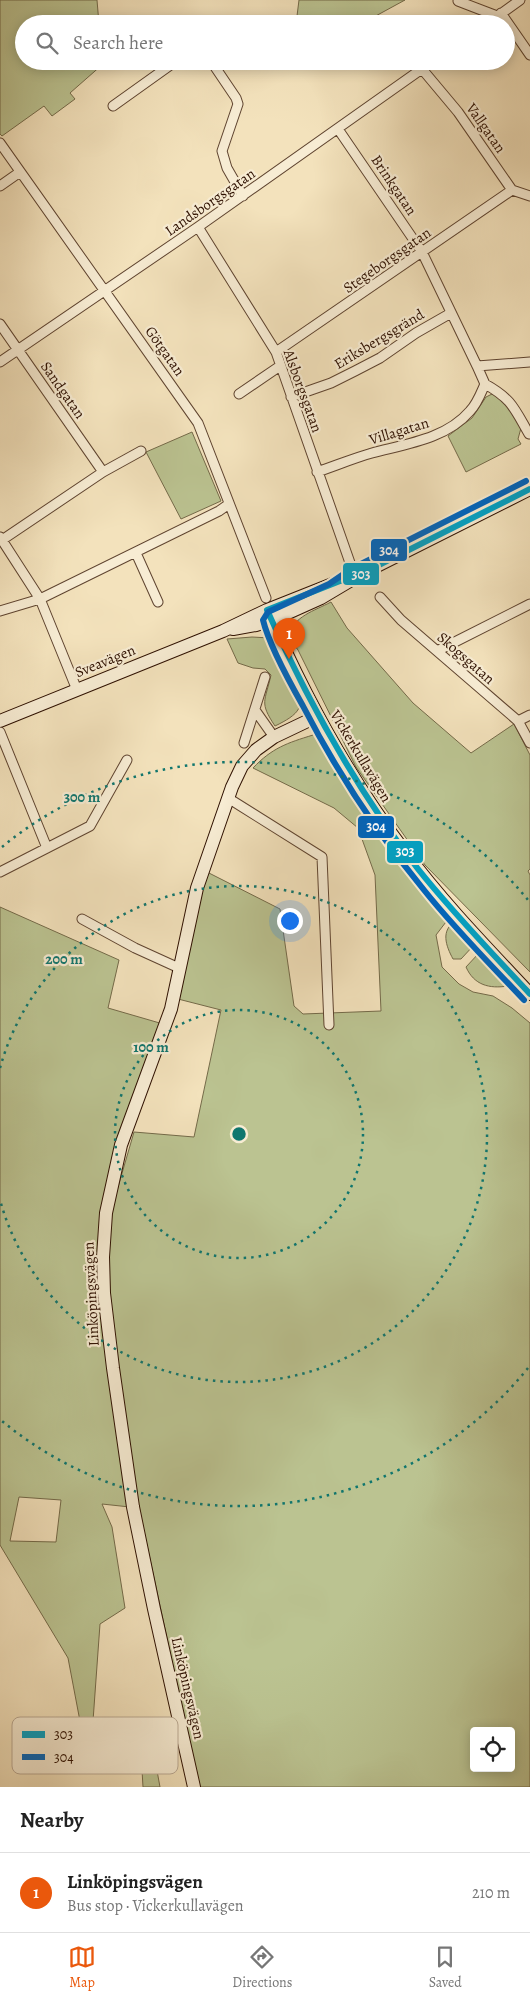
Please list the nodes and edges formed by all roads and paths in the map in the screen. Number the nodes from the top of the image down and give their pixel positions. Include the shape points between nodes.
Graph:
1 (520, 0) edge
2 (458, 1) dead end
3 (499, 15) joint
4 (515, 36) edge
5 (530, 55) edge
6 (163, 70) edge
7 (217, 70) edge
8 (421, 70) edge
9 (423, 70) edge
10 (113, 106) dead end
11 (338, 129) junction
12 (0, 143) edge
13 (20, 172) junction
14 (0, 186) edge
15 (512, 190) junction
16 (243, 196) junction
17 (530, 196) edge
18 (198, 227) junction
19 (422, 252) junction
20 (104, 290) junction
21 (451, 313) junction
22 (0, 324) edge
23 (18, 350) junction
24 (276, 352) junction
25 (0, 362) edge
26 (530, 362) edge
27 (280, 366) junction
28 (477, 366) junction
29 (485, 384) junction
30 (239, 394) dead end
31 (291, 397) junction
32 (529, 434) edge
33 (141, 451) dead end
34 (103, 472) junction
35 (317, 472) junction
36 (530, 489) edge
37 (229, 504) junction
38 (1, 538) edge
39 (136, 553) junction
40 (355, 577) junction
41 (380, 598) dead end
42 (40, 599) junction
43 (158, 602) dead end
44 (530, 604) edge
45 (269, 609) junction
46 (0, 611) edge
47 (437, 651) junction
48 (265, 676) dead end
49 (77, 690) junction
50 (255, 710) junction
51 (530, 715) edge
52 (318, 716) junction
53 (0, 720) edge
54 (518, 721) junction
55 (0, 732) edge
56 (274, 737) junction
57 (244, 743) dead end
58 (530, 743) edge
59 (127, 760) dead end
60 (228, 798) junction
61 (47, 848) junction
62 (0, 872) edge
63 (82, 920) dead end
64 (179, 968) junction
65 (530, 994) edge
66 (329, 1025) dead end
67 (194, 1787) edge

1 - 3 street
2 - 3 street
4 - 5 street
6 - 10 street
7 - 16 street via 238,104 222,151 227,168
8 - 11 street, Landsborgsgatan
9 - 15 street, Vallgatan via 458,112
11 - 16 street, Landsborgsgatan
11 - 19 street, Brinkgatan
12 - 13 street, Götgatan
13 - 14 street
13 - 20 street, Götgatan
15 - 17 street
15 - 19 street, Stegeborgsgatan
16 - 18 street, Landsborgsgatan
18 - 20 street, Landsborgsgatan
18 - 24 street, Alsborgsgatan
19 - 21 street, Brinkgatan
19 - 24 street, Stegeborgsgatan
20 - 23 street, Landsborgsgatan
20 - 37 street, Götgatan via 198,423
21 - 28 street, Brinkgatan
21 - 31 street, Eriksbergsgränd via 416,332 380,358 331,383
22 - 23 street, Sandgatan
23 - 25 street, Landsborgsgatan
23 - 34 street, Sandgatan
24 - 27 street, Alsborgsgatan
26 - 28 street
27 - 30 street
27 - 31 street, Alsborgsgatan
28 - 29 street
29 - 32 street via 510,401
29 - 35 street, Villagatan via 470,411 444,431 415,443
31 - 35 street, Alsborgsgatan
33 - 34 street
34 - 38 street
35 - 40 street, Alsborgsgatan
36 - 40 main road, Sveavägen
37 - 39 street
37 - 45 street, Götgatan
38 - 42 street
39 - 42 street
39 - 43 street
40 - 45 main road, Sveavägen via 333,592
41 - 47 street, Skogsgatan
42 - 46 street
42 - 49 street
44 - 47 street
45 - 49 main road, Sveavägen via 256,625 222,631
45 - 52 main road, Vickerkullavägen via 295,673
47 - 54 street, Skogsgatan
48 - 50 street
49 - 53 main road, Sveavägen
50 - 56 street
50 - 57 street
51 - 54 street
52 - 56 main road, Linköpingsvägen
52 - 65 main road, Vickerkullavägen via 360,789 406,854 452,911
54 - 58 street, Skogsgatan
55 - 61 street
56 - 60 main road, Linköpingsvägen via 247,759
59 - 61 street via 90,826
60 - 64 main road, Linköpingsvägen via 196,888
60 - 66 street via 322,858
61 - 62 street
63 - 64 street
64 - 67 main road, Linköpingsvägen via 170,1009 115,1167 106,1213 103,1274 133,1507

